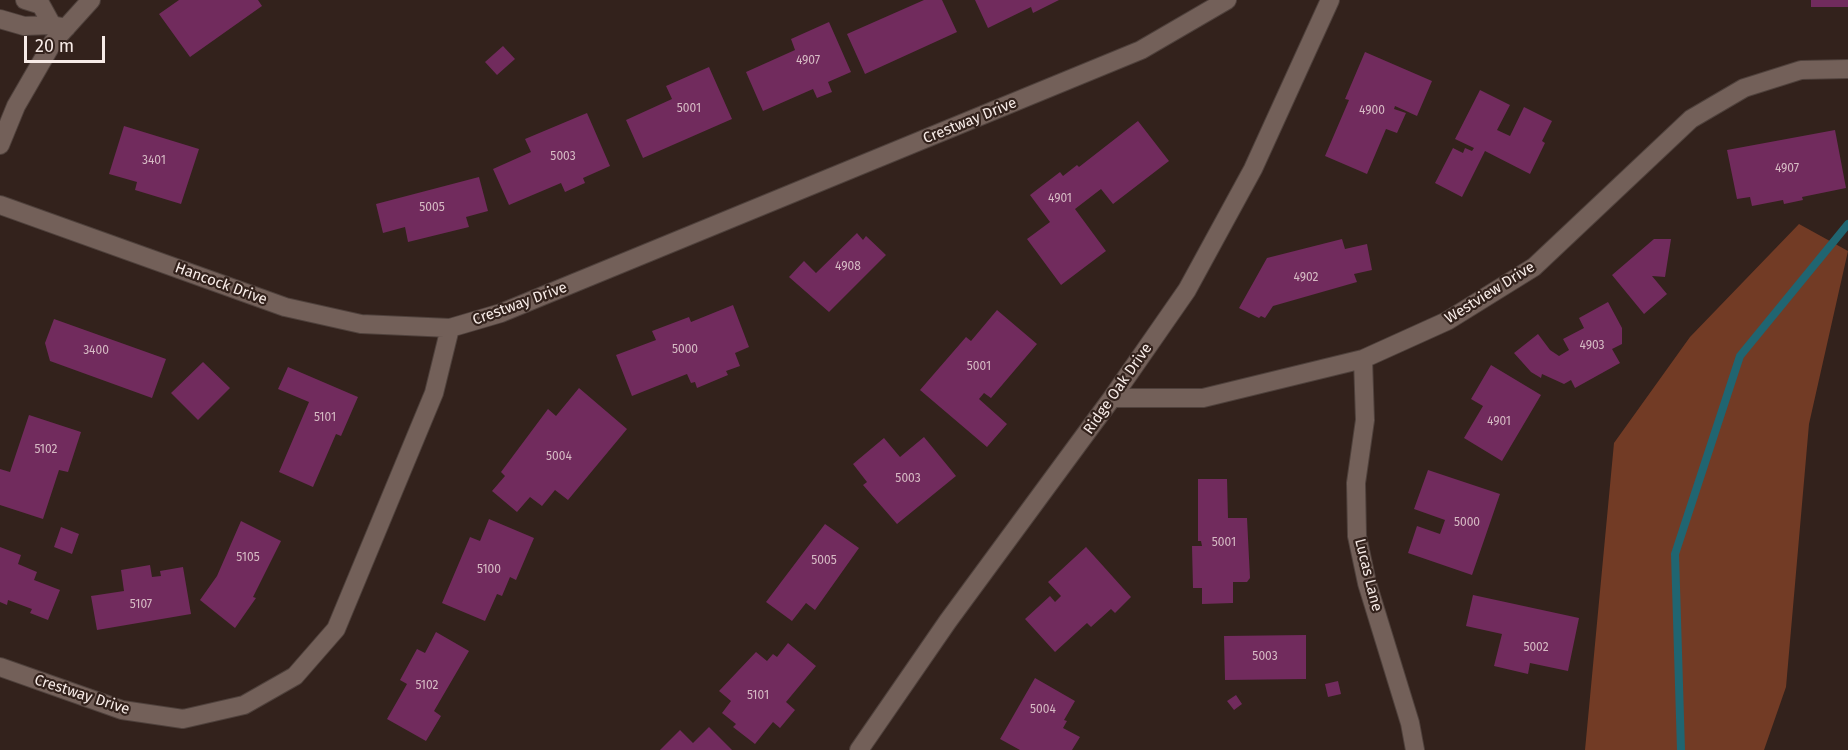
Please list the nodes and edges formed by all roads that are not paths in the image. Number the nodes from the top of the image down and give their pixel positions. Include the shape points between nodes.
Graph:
1 (25, 0) edge
2 (91, 0) edge
3 (1227, 0) edge
4 (1326, 1) edge
5 (0, 19) edge
6 (59, 27) junction
7 (1848, 69) edge
8 (0, 146) edge
9 (0, 205) edge
10 (450, 328) junction
11 (1363, 359) junction
12 (1112, 398) junction
13 (0, 667) edge
14 (859, 750) edge
15 (1415, 750) edge

1 - 6 street via 41,5
2 - 6 street
3 - 10 street, Crestway Drive via 1141,50 501,314
4 - 12 street, Ridge Oak Drive via 1248,179 1186,290
5 - 6 street via 24,26
6 - 8 street via 16,106
7 - 11 street, Westview Drive via 1801,70 1756,84 1691,119 1534,267 1447,321
9 - 10 street, Hancock Drive via 285,307 361,324
10 - 13 street, Crestway Drive via 434,393 336,629 295,676 244,705 183,719 122,710
11 - 12 street, Westview Drive via 1203,398
11 - 15 street, Lucas Lane via 1365,420 1356,483 1357,536
12 - 14 street, Ridge Oak Drive via 948,621

